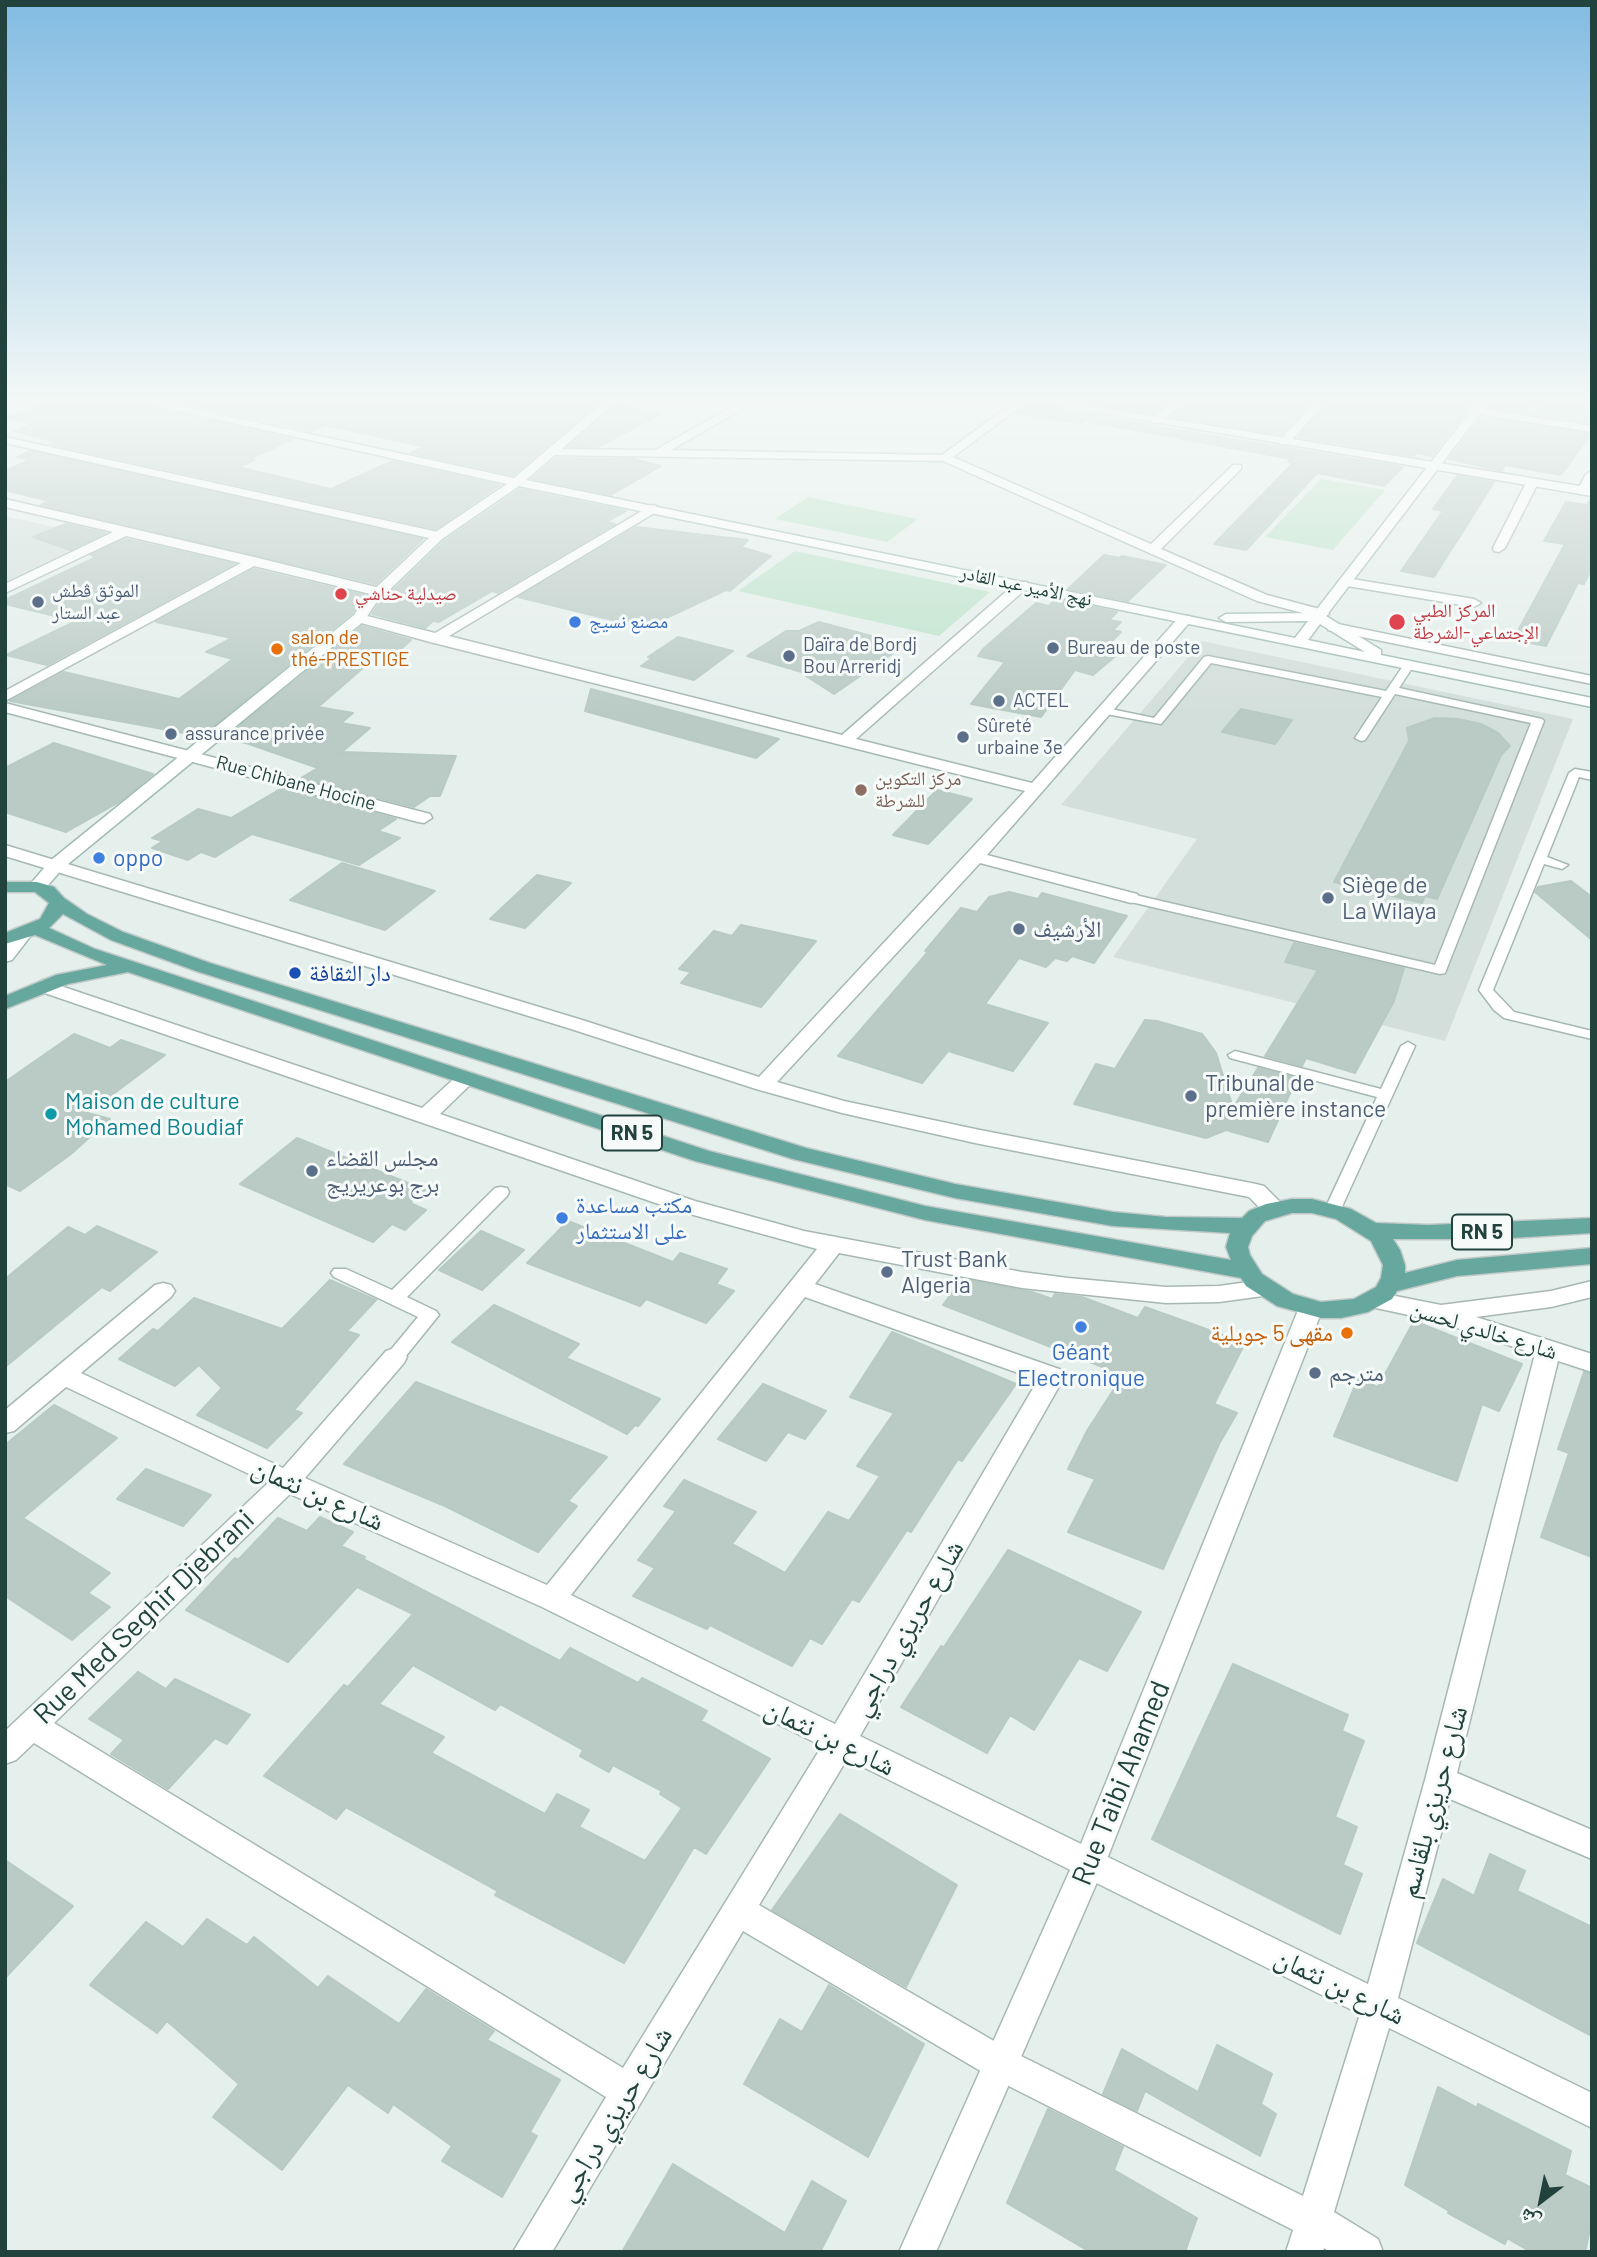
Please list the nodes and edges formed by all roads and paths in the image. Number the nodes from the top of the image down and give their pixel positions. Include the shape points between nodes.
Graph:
1 (11, 504) edge
2 (295, 504) edge
3 (484, 504) edge
4 (629, 504) edge
5 (1051, 504) edge
6 (1199, 504) edge
7 (1405, 504) edge
8 (1521, 504) edge
9 (652, 509) junction
10 (126, 531) junction
11 (438, 536) junction
12 (1499, 548) dead end
13 (1154, 549) junction
14 (254, 561) junction
15 (1346, 582) junction
16 (1022, 586) junction
17 (5, 589) edge
18 (379, 592) junction
19 (1474, 603) dead end
20 (1320, 615) junction
21 (359, 618) junction
22 (1185, 619) junction
23 (1333, 627) junction
24 (435, 639) junction
25 (1299, 642) junction
26 (1389, 661) junction
27 (1409, 665) junction
28 (1592, 680) edge
29 (1391, 693) junction
30 (5, 697) edge
31 (1592, 703) edge
32 (5, 707) edge
33 (1106, 711) junction
34 (1361, 738) dead end
35 (844, 741) junction
36 (192, 755) junction
37 (1592, 776) edge
38 (1038, 789) junction
39 (424, 818) dead end
40 (5, 850) edge
41 (976, 857) junction
42 (1539, 859) junction
43 (1562, 865) dead end
44 (56, 866) junction
45 (5, 887) edge
46 (37, 887) junction
47 (1131, 898) joint
48 (58, 902) junction
49 (22, 934) edge
50 (5, 956) edge
51 (131, 967) junction
52 (43, 986) junction
53 (5, 1003) edge
54 (1592, 1035) edge
55 (1408, 1046) dead end
56 (1235, 1055) dead end
57 (491, 1056) junction
58 (465, 1079) junction
59 (763, 1085) junction
60 (1386, 1095) junction
61 (426, 1115) junction
62 (501, 1192) dead end
63 (1274, 1209) junction
64 (1332, 1211) junction
65 (1592, 1225) edge
66 (1245, 1226) junction
67 (1371, 1230) junction
68 (834, 1244) junction
69 (1592, 1256) edge
70 (1246, 1271) junction
71 (340, 1273) dead end
72 (800, 1287) junction
73 (1263, 1288) junction
74 (1592, 1289) edge
75 (163, 1291) dead end
76 (1383, 1292) junction
77 (395, 1298) junction
78 (1311, 1308) junction
79 (1438, 1313) junction
80 (1549, 1348) junction
81 (395, 1357) joint
82 (1592, 1363) edge
83 (63, 1375) junction
84 (5, 1424) edge
85 (287, 1481) junction
86 (552, 1599) junction
87 (31, 1725) junction
88 (840, 1743) junction
89 (5, 1751) edge
90 (1440, 1780) junction
91 (1592, 1845) edge
92 (1089, 1864) junction
93 (737, 1910) junction
94 (1379, 2005) junction
95 (1000, 2064) junction
96 (628, 2091) junction
97 (1592, 2111) edge
98 (1309, 2236) edge
99 (531, 2252) edge
100 (917, 2252) edge
101 (1365, 2252) edge

1 - 10 street
2 - 11 street
3 - 11 street
4 - 9 street, نهج الأمير عبد القادر
5 - 13 street
6 - 13 street
7 - 15 street
8 - 12 street
9 - 16 street, نهج الأمير عبد القادر
9 - 24 street
10 - 14 street
10 - 17 street
11 - 18 street
13 - 20 street via 1262,598
14 - 18 street
14 - 30 street
15 - 19 street
15 - 20 street
16 - 22 street, نهج الأمير عبد القادر
16 - 35 street
18 - 21 street
20 - 22 street
20 - 23 street
20 - 25 street
21 - 24 street
21 - 36 street
22 - 25 street, نهج الأمير عبد القادر
22 - 33 street
23 - 26 street
23 - 28 street
24 - 35 street
25 - 26 street, نهج الأمير عبد القادر
26 - 27 street, نهج الأمير عبد القادر
27 - 29 lane
27 - 31 street, نهج الأمير عبد القادر
29 - 33 lane via 1208,659 1157,722
29 - 34 lane
29 - 47 lane via 1538,721 1440,970
32 - 36 street, Rue Chibane Hocine
33 - 38 street
35 - 38 street
36 - 39 street, Rue Chibane Hocine
36 - 44 street
37 - 42 lane via 1575,773
38 - 41 street
40 - 44 street
41 - 47 street
41 - 59 street
42 - 43 lane
42 - 54 lane via 1486,990 1509,1014
44 - 46 street
44 - 59 street
45 - 46 main road
46 - 48 main road
48 - 49 main road via 53,916
48 - 57 main road, RN 5 via 95,925 166,954
49 - 50 street
49 - 51 main road, RN 5
51 - 52 main road
51 - 58 main road, RN 5
52 - 53 main road
52 - 61 street
55 - 60 lane
56 - 60 lane
57 - 58 main road
57 - 66 main road, RN 5 via 726,1133 880,1174 1113,1219
58 - 61 street
58 - 70 main road, RN 5 via 703,1156 869,1200
59 - 63 street via 962,1133 1256,1191
60 - 64 lane
61 - 68 street via 687,1206
62 - 77 lane
63 - 64 main road via 1302,1206
63 - 66 main road
64 - 67 main road
65 - 67 main road, RN 5 via 1496,1231
66 - 70 main road via 1237,1247
67 - 76 main road via 1392,1257 1394,1272
68 - 72 street
68 - 73 street via 1022,1280 1102,1290 1194,1295
69 - 76 main road, RN 5 via 1457,1268
70 - 73 main road
71 - 77 lane
72 - 86 street
72 - 88 street, شارع حريزي دراجي via 1053,1376
73 - 78 main road
74 - 79 street via 1551,1299
75 - 83 street
76 - 78 main road via 1341,1310
76 - 79 street, شارع خالدي لحسن
77 - 81 lane via 430,1315
78 - 92 street, Rue Taibi Ahamed
79 - 80 street, شارع خالدي لحسن
80 - 82 street, شارع خالدي لحسن
80 - 90 street, شارع حريزي بلقاسم
81 - 85 street, Rue Med Seghir Djebrani
83 - 84 street
83 - 85 street, شارع بن نثمان
85 - 86 street, شارع بن نثمان
85 - 87 street, Rue Med Seghir Djebrani
86 - 88 street, شارع بن نثمان
87 - 89 street, Rue Med Seghir Djebrani
87 - 96 street
88 - 92 street, شارع بن نثمان
88 - 93 street, شارع حريزي دراجي
90 - 91 street
90 - 94 street, شارع حريزي بلقاسم
92 - 94 street, شارع بن نثمان
92 - 95 street, Rue Taibi Ahamed
93 - 95 street
93 - 96 street, شارع حريزي دراجي
94 - 97 street, شارع بن نثمان
94 - 98 street, شارع حريزي بلقاسم
95 - 98 street
95 - 100 street, Rue Taibi Ahamed
96 - 99 street, شارع حريزي دراجي
98 - 101 street

